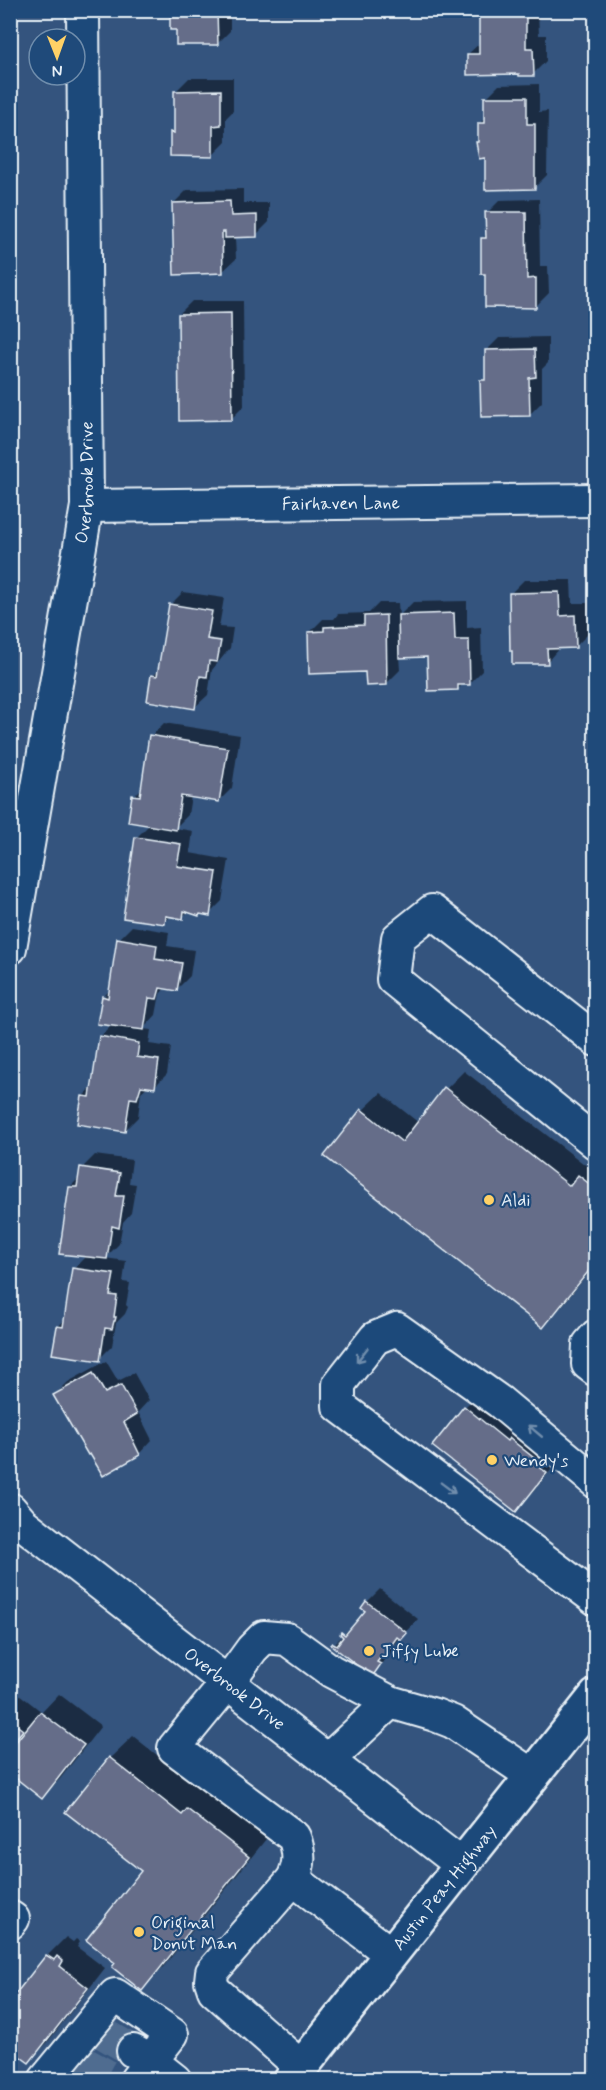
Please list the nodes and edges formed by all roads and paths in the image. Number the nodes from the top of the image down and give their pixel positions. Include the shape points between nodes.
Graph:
1 (83, 10) edge
2 (596, 500) edge
3 (87, 506) junction
4 (10, 948) edge
5 (596, 1040) edge
6 (596, 1143) edge
7 (596, 1336) edge
8 (596, 1370) edge
9 (596, 1482) edge
10 (14, 1521) edge
11 (596, 1599) edge
12 (228, 1683) junction
13 (596, 1696) edge
14 (390, 1702) junction
15 (328, 1761) junction
16 (533, 1776) junction
17 (462, 1865) junction
18 (293, 1879) junction
19 (10, 1917) edge
20 (10, 1923) edge
21 (392, 1954) junction
22 (136, 2071) edge
23 (296, 2073) edge
24 (45, 2079) edge

1 - 3 street, Overbrook Drive
2 - 3 street, Fairhaven Lane
3 - 4 street, Overbrook Drive
5 - 6 street via 432,911 398,938 393,979
7 - 8 street via 589,1344 588,1364
9 -> 11 street via 500,1402 397,1329 375,1338 339,1384 339,1406
10 - 12 street, Overbrook Drive
12 - 14 street via 264,1637 287,1639 331,1671
12 - 15 street, Overbrook Drive
12 - 18 street via 174,1748 294,1837 299,1866
13 - 16 main road, Austin Peay Highway
14 - 15 street
14 - 16 street via 453,1722
15 - 17 street, Overbrook Drive
16 - 17 main road, Austin Peay Highway
17 - 21 main road, Austin Peay Highway
18 - 21 street
18 - 23 street via 212,1972 211,1981 214,1990
19 - 20 street
21 - 23 main road, Austin Peay Highway
22 - 24 street via 172,2034 115,1995 73,2057

